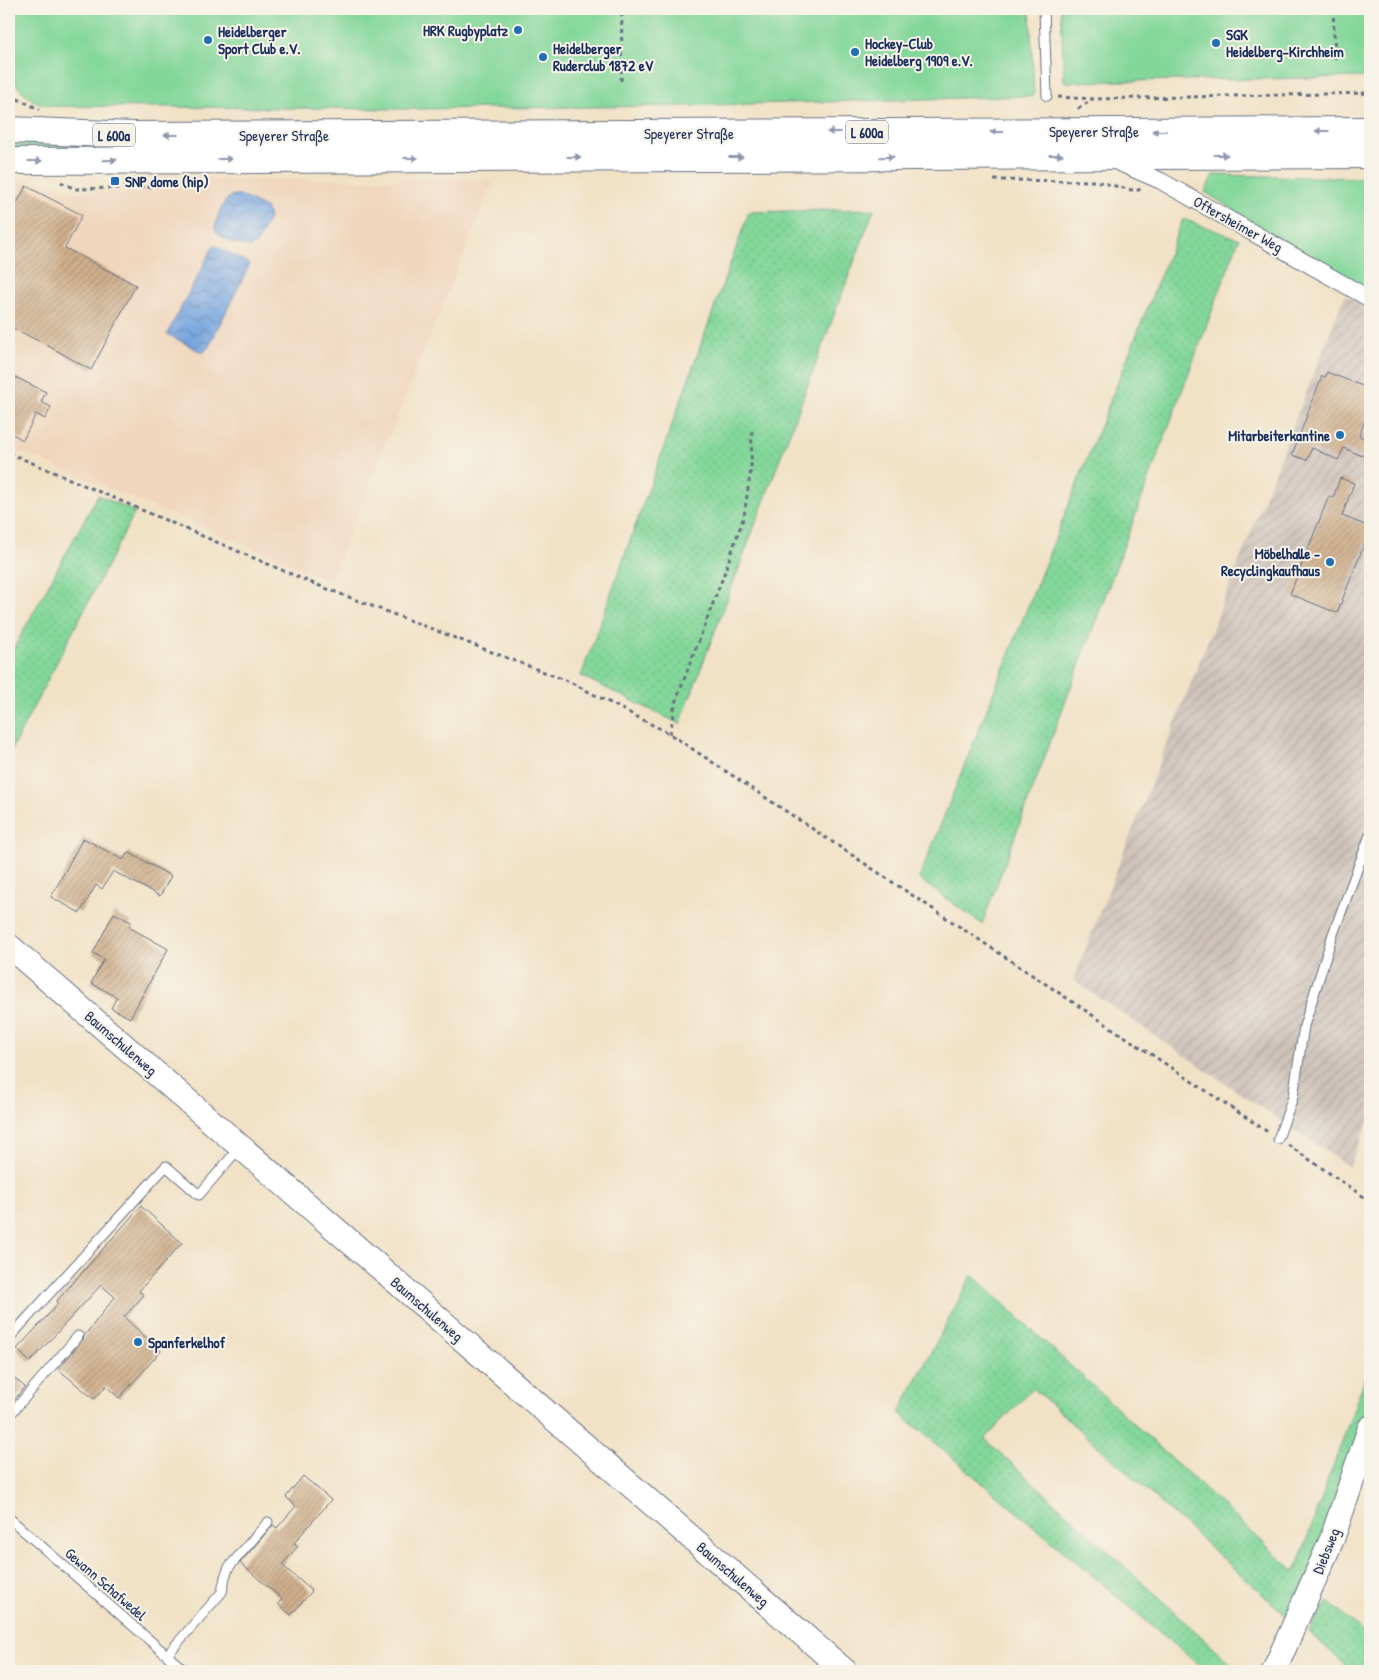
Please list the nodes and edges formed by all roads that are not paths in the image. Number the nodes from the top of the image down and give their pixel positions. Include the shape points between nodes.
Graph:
1 (1044, 9) edge
2 (1047, 96) dead end
3 (9, 130) edge
4 (1370, 130) edge
5 (1370, 154) edge
6 (1102, 155) junction
7 (9, 161) edge
8 (1370, 299) edge
9 (1370, 835) edge
10 (9, 946) edge
11 (1278, 1139) road end
12 (240, 1147) junction
13 (78, 1336) dead end
14 (9, 1338) edge
15 (9, 1416) edge
16 (1370, 1428) edge
17 (9, 1518) edge
18 (268, 1522) dead end
19 (167, 1656) junction
20 (186, 1671) edge
21 (845, 1671) edge
22 (1274, 1671) edge

1 - 2 lane
4 -> 3 main road, Speyerer Straße / L 600a via 152,135
6 -> 5 main road, Speyerer Straße / L 600a
7 -> 6 main road, Speyerer Straße / L 600a
6 - 8 street, Oftersheimer Weg via 1161,181
9 - 11 lane via 1333,934 1304,1026 1293,1097
10 - 12 street, Baumschulenweg
12 - 14 lane via 199,1195 166,1166
12 - 21 street, Baumschulenweg
13 - 15 lane
16 - 22 street, Diebsweg via 1332,1539
17 - 19 lane, Gewann Schafwedel
18 - 19 lane via 229,1567 222,1592
19 - 20 lane, Gewann Schafwedel

